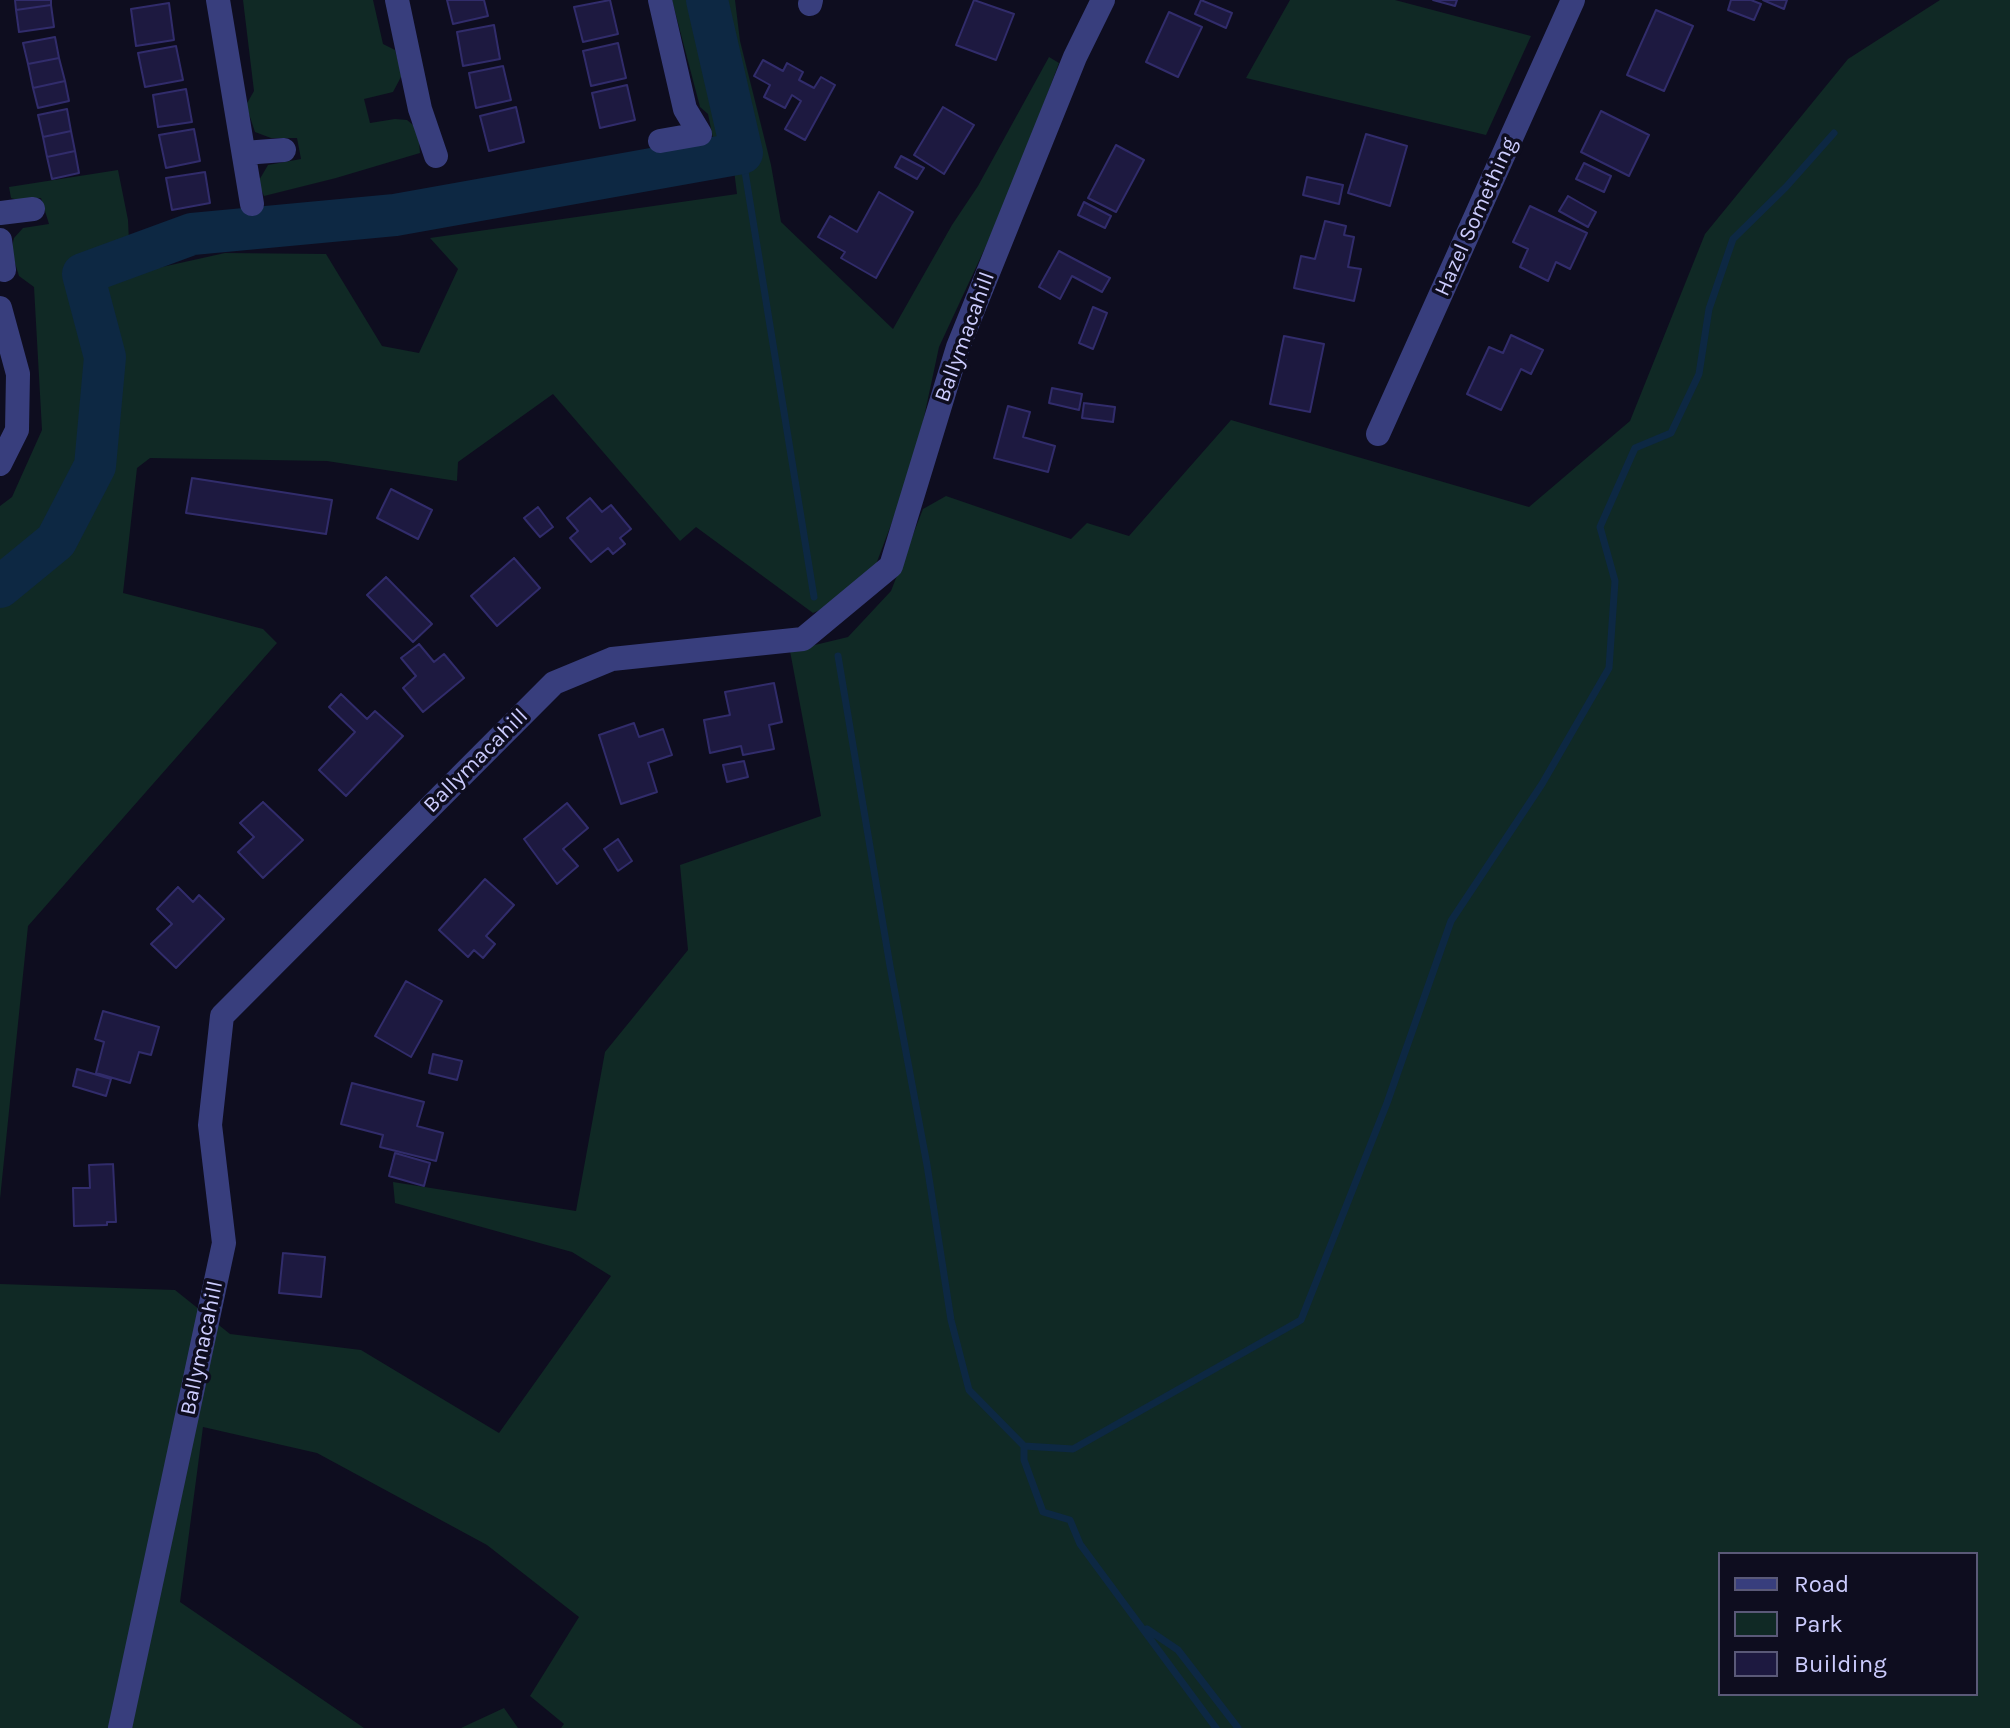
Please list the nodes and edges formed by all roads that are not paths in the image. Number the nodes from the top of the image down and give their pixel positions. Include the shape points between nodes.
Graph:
1 (218, 0) edge
2 (397, 0) edge
3 (660, 0) edge
4 (1103, 0) edge
5 (1573, 0) edge
6 (660, 141) dead end
7 (284, 150) dead end
8 (244, 153) junction
9 (436, 156) dead end
10 (252, 204) dead end
11 (33, 209) dead end
12 (0, 213) edge
13 (0, 240) edge
14 (4, 270) dead end
15 (0, 308) edge
16 (1378, 434) dead end
17 (0, 464) edge
18 (120, 1728) edge

1 - 8 street
2 - 9 street via 408,111
3 - 6 street via 685,109 700,134
4 - 18 street, Ballymacahill via 958,347 891,566 803,639 612,659 554,683 222,1016 210,1125 224,1243
5 - 16 street, Hazel Something
7 - 8 street
8 - 10 street
11 - 12 street
13 - 14 street
15 - 17 street via 18,374 17,430

